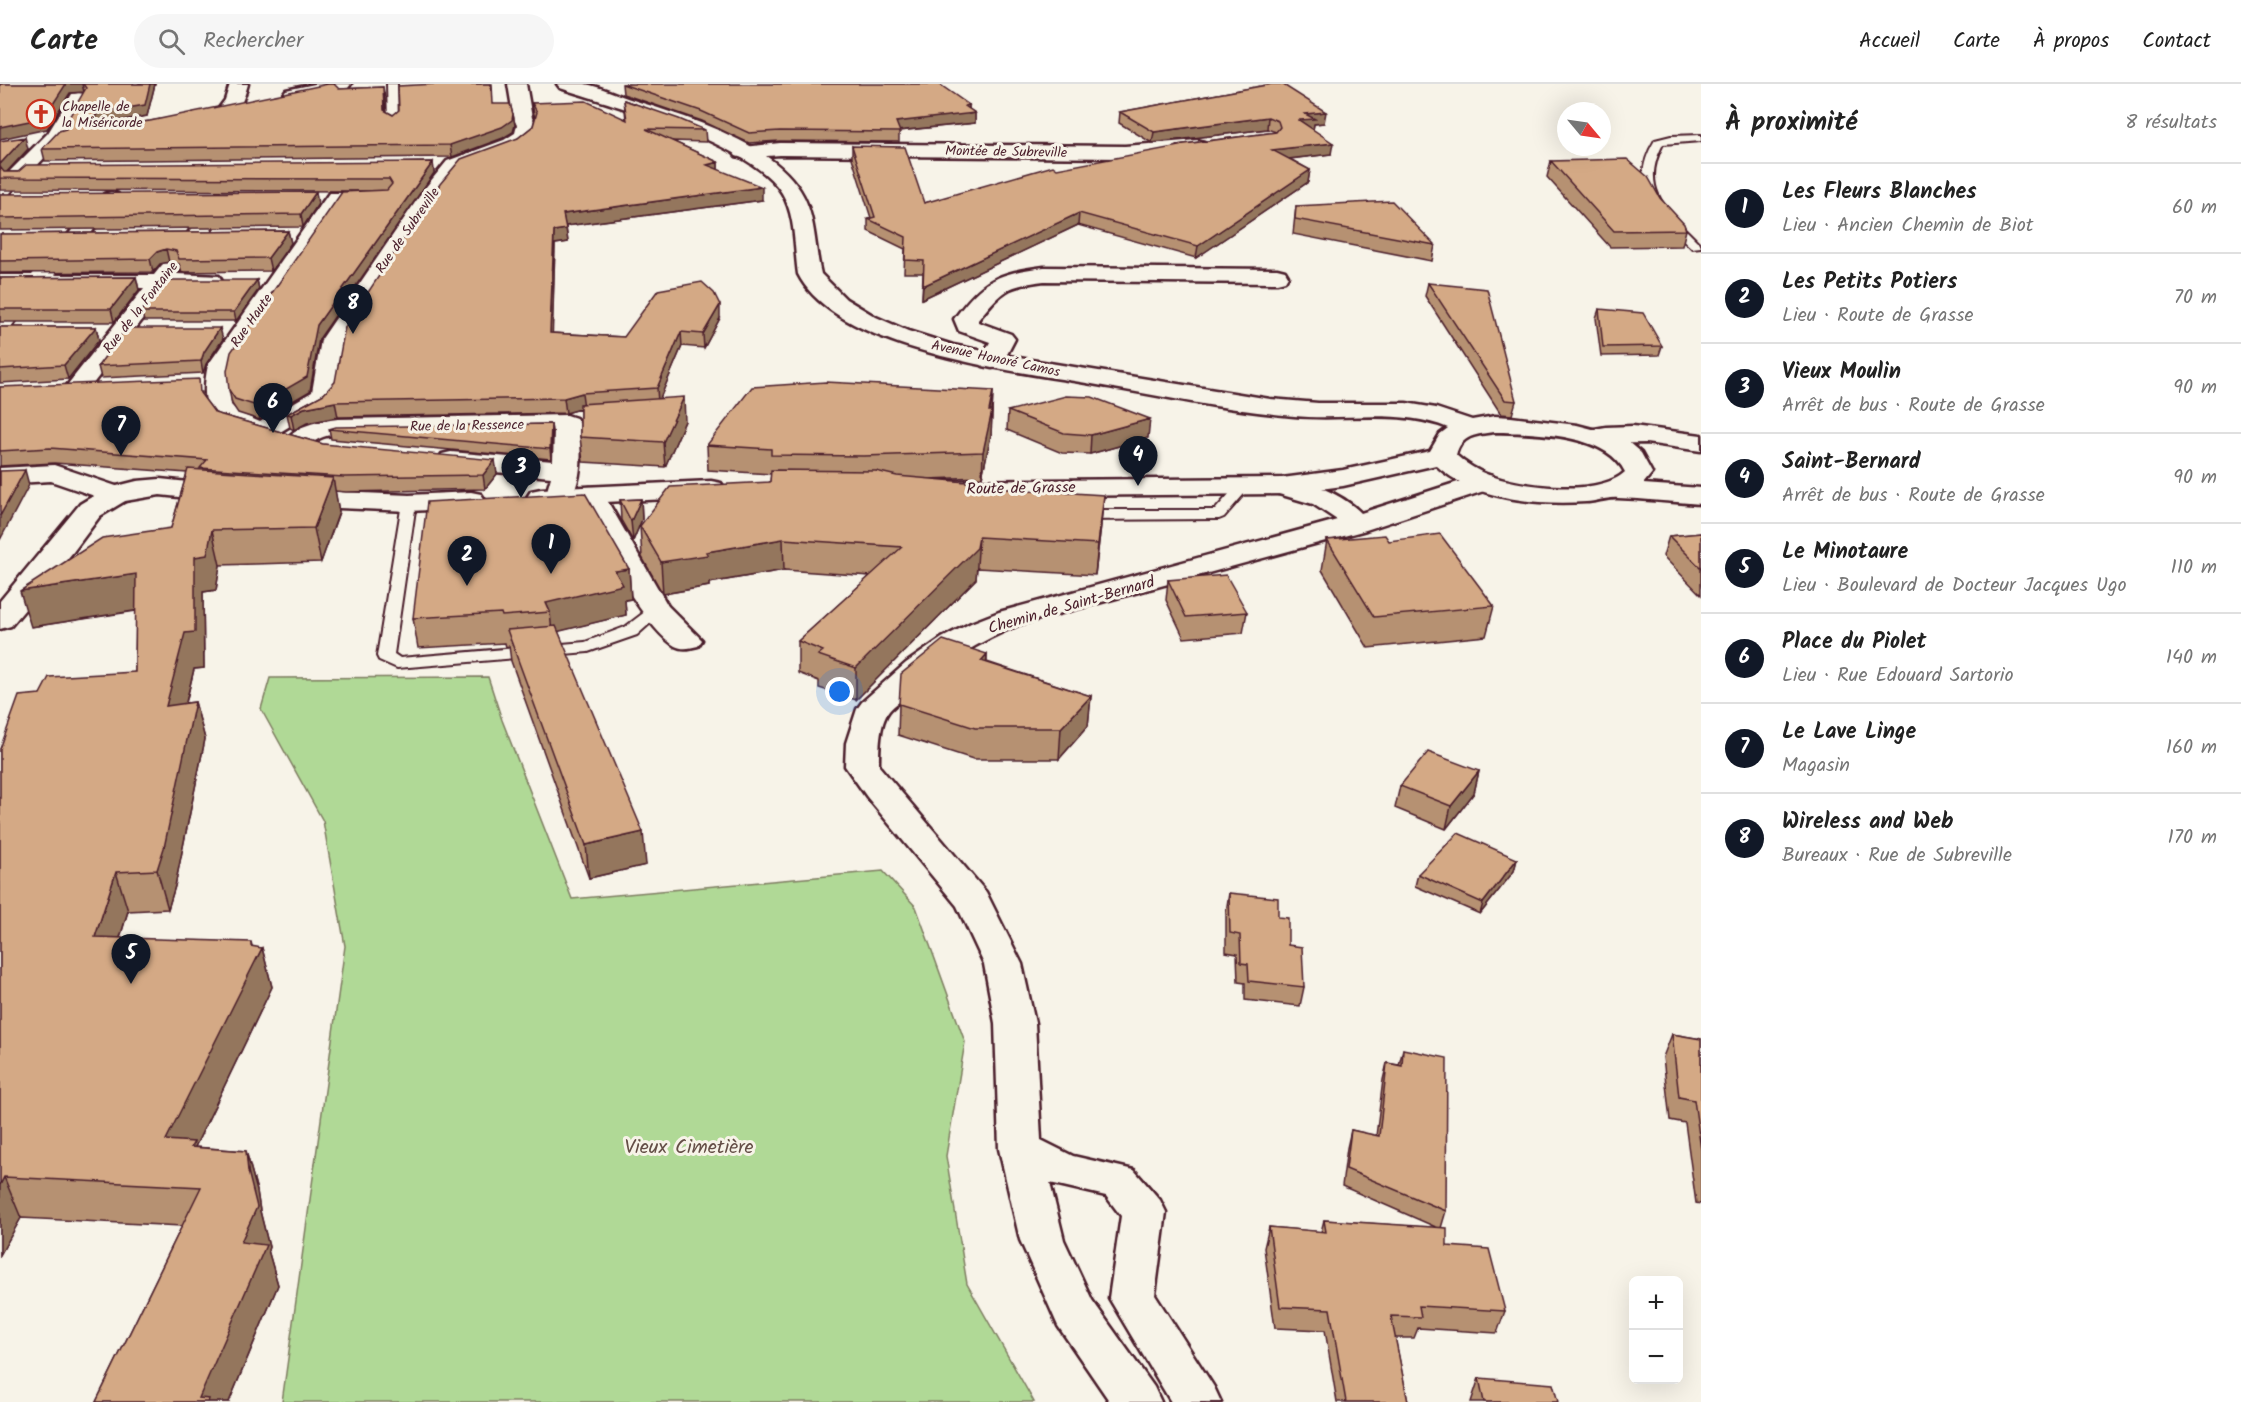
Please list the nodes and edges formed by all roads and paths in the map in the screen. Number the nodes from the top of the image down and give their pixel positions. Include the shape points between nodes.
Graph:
1 (239, 84) edge
2 (342, 84) edge
3 (392, 84) edge
4 (517, 84) edge
5 (566, 84) edge
6 (590, 84) edge
7 (78, 98) edge
8 (273, 98) edge
9 (250, 103) edge
10 (631, 105) junction
11 (228, 108) junction
12 (206, 112) edge
13 (393, 121) edge
14 (1701, 138) edge
15 (1213, 144) edge
16 (743, 152) junction
17 (431, 165) edge
18 (454, 165) junction
19 (0, 192) edge
20 (359, 196) edge
21 (0, 198) edge
22 (22, 198) edge
23 (88, 198) edge
24 (111, 198) junction
25 (134, 198) edge
26 (203, 198) edge
27 (172, 236) edge
28 (196, 236) junction
29 (219, 236) edge
30 (77, 237) junction
31 (100, 237) edge
32 (55, 238) edge
33 (1696, 246) dead end
34 (1277, 276) dead end
35 (255, 280) edge
36 (279, 280) junction
37 (160, 281) junction
38 (231, 281) edge
39 (0, 282) edge
40 (37, 282) junction
41 (7, 329) edge
42 (110, 331) junction
43 (154, 331) edge
44 (992, 361) junction
45 (111, 387) edge
46 (595, 418) edge
47 (567, 423) junction
48 (1469, 428) junction
49 (263, 432) junction
50 (1592, 436) junction
51 (297, 442) junction
52 (1701, 443) edge
53 (346, 451) edge
54 (1442, 456) junction
55 (427, 458) edge
56 (1637, 463) junction
57 (0, 476) edge
58 (1483, 482) junction
59 (563, 483) junction
60 (1282, 486) junction
61 (1243, 487) junction
62 (738, 489) edge
63 (1701, 489) edge
64 (1619, 490) junction
65 (201, 492) junction
66 (115, 495) junction
67 (590, 495) junction
68 (1701, 496) edge
69 (929, 499) edge
70 (409, 503) junction
71 (1063, 514) edge
72 (1356, 524) junction
73 (63, 546) junction
74 (656, 611) junction
75 (0, 620) edge
76 (687, 640) dead end
77 (1020, 1149) junction
78 (1137, 1402) edge
79 (1197, 1402) edge

1 - 11 street
2 - 8 street
3 - 13 lane
4 - 18 street via 523,120 527,123 524,136
5 - 10 street, Avenue Honoré Camos
6 - 10 street, Avenue Honoré Camos
7 - 19 street via 59,135
9 - 11 street
10 - 16 street, Avenue Honoré Camos
11 - 12 street
14 - 33 lane via 1659,142 1647,166 1646,183 1658,206
15 - 16 street, Montée de Subreville via 1125,152
16 - 44 street, Avenue Honoré Camos via 770,168 800,206 810,276 834,302 901,336
17 - 18 street
18 - 49 street, Rue de Subreville via 333,340 324,395
20 - 36 street, Rue Haute via 325,197 299,235
21 - 22 street
23 - 24 street
24 - 25 street
24 - 30 street
26 - 28 street, Rue de la Fontaine via 237,198
27 - 28 street
28 - 29 street
28 - 37 street, Rue de la Fontaine
30 - 31 street
30 - 32 street
30 - 40 street
34 - 44 street via 1070,272 1014,278 994,287 966,319 967,326 1003,339
35 - 36 street
36 - 49 street, Rue Haute via 231,330 220,365 204,383 228,420
37 - 38 street
37 - 40 street
37 - 42 street, Rue de la Fontaine
39 - 40 street
40 - 41 street
42 - 43 street
42 - 45 street, Rue de la Fontaine via 65,389
44 - 48 street, Avenue Honoré Camos via 1299,409 1421,412
46 - 47 street, Rue de la Ressence
47 - 51 street, Rue de la Ressence via 338,427 316,430
47 - 59 street
48 - 50 street via 1518,425
48 - 54 street via 1444,443
49 - 51 street, Rue Haute
50 - 52 street via 1641,434
50 - 56 street via 1627,451
51 - 53 street, Rue Haute
54 - 58 street via 1452,467
54 - 60 street, Route de Grasse via 1343,478
55 - 59 street
56 - 63 street
56 - 64 street via 1639,473 1633,483
57 - 66 street via 54,472
58 - 64 street via 1551,494
58 - 72 street, Chemin de Saint-Bernard
59 - 67 street
59 - 70 street via 510,498
60 - 61 street, Route de Grasse
60 - 72 street via 1331,501
61 - 69 street, Route de Grasse via 1004,486
61 - 71 lane via 1219,514
62 - 67 street
64 - 68 street
65 - 66 street via 159,487
65 - 70 street
65 - 73 street via 157,502
66 - 73 street via 90,510
67 - 74 street
70 - 74 lane via 385,656 397,663 588,647 631,631
72 - 77 street, Chemin de Saint-Bernard via 1010,618 944,651 873,710 863,743 862,766 973,901 1002,964 1015,1023
73 - 75 street
74 - 76 street
77 - 78 street via 1042,1240 1074,1312
77 - 79 street via 1064,1171 1119,1182 1144,1212 1132,1298

